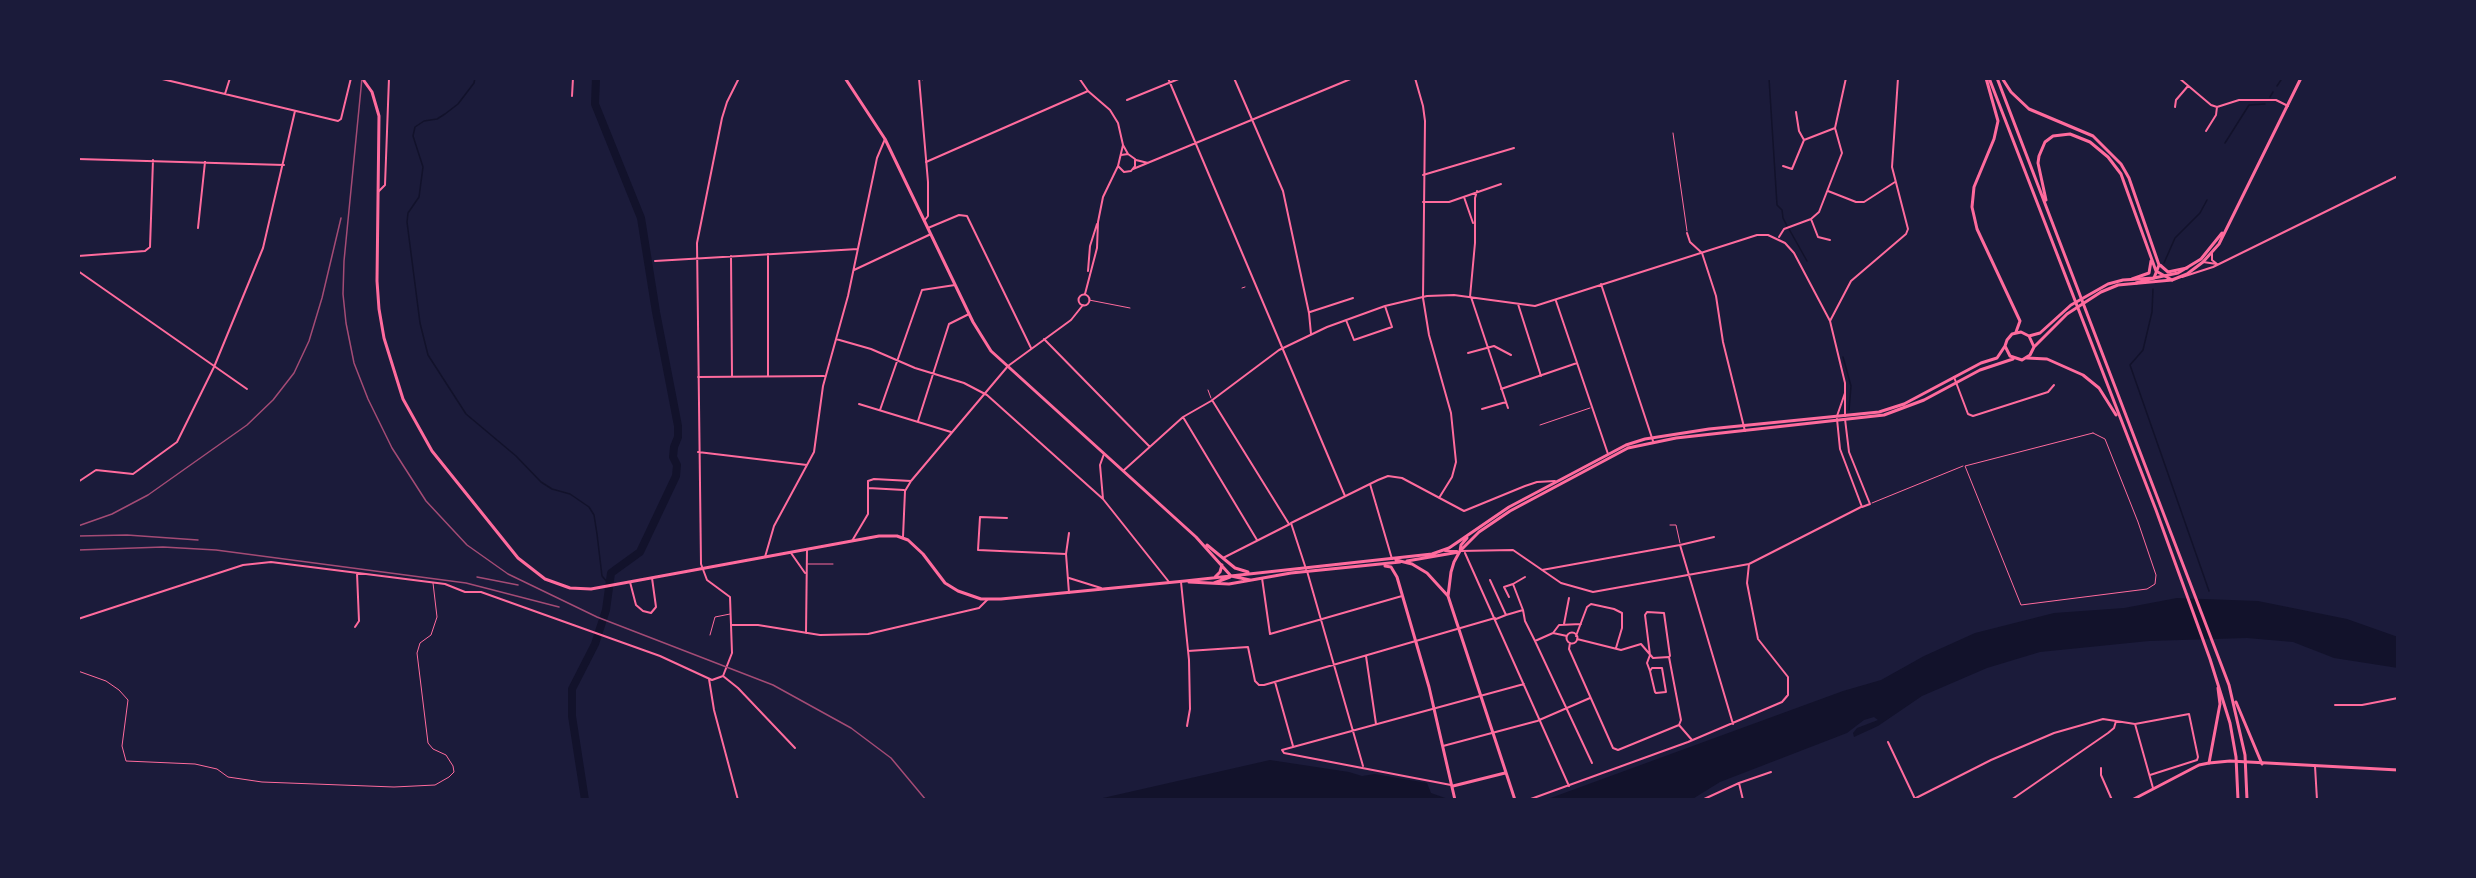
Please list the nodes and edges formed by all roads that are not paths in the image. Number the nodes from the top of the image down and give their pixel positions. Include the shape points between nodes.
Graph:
1 (158, 78) edge
2 (230, 78) edge
3 (351, 78) edge
4 (362, 78) edge
5 (389, 78) edge
6 (573, 78) edge
7 (739, 78) edge
8 (845, 78) edge
9 (919, 78) edge
10 (1078, 78) edge
11 (1168, 78) edge
12 (1181, 78) edge
13 (1234, 78) edge
14 (1351, 78) edge
15 (1415, 78) edge
16 (1846, 78) edge
17 (1898, 78) edge
18 (1988, 78) edge
19 (1997, 78) edge
20 (2002, 78) edge
21 (2179, 78) edge
22 (2301, 78) edge
23 (1170, 82) junction
24 (2188, 86) junction
25 (1088, 91) junction
26 (225, 94) junction
27 (572, 96) dead end
28 (1127, 100) dead end
29 (2175, 106) dead end
30 (2288, 106) junction
31 (2217, 107) junction
32 (295, 111) junction
33 (1796, 112) dead end
34 (1252, 120) junction
35 (1835, 128) junction
36 (2206, 131) dead end
37 (1673, 133) dead end
38 (885, 139) junction
39 (1804, 140) junction
40 (1196, 144) junction
41 (1123, 145) junction
42 (1514, 148) dead end
43 (1128, 154) junction
44 (1121, 155) junction
45 (78, 159) edge
46 (1135, 159) junction
47 (153, 160) junction
48 (205, 162) junction
49 (926, 162) junction
50 (1148, 163) junction
51 (284, 165) junction
52 (1118, 166) junction
53 (1783, 166) dead end
54 (1133, 169) junction
55 (1124, 172) junction
56 (1423, 175) junction
57 (2398, 176) edge
58 (1114, 177) junction
59 (1895, 182) junction
60 (1501, 184) dead end
61 (1477, 191) junction
62 (1827, 191) junction
63 (378, 192) junction
64 (1463, 197) junction
65 (1423, 202) junction
66 (2051, 216) junction
67 (1811, 219) junction
68 (924, 221) junction
69 (2230, 221) junction
70 (1098, 222) junction
71 (1474, 225) junction
72 (198, 228) dead end
73 (927, 228) junction
74 (1687, 233) joint
75 (931, 234) junction
76 (1778, 238) junction
77 (1830, 240) dead end
78 (858, 249) junction
79 (1702, 253) junction
80 (2212, 253) junction
81 (768, 254) junction
82 (78, 256) edge
83 (731, 256) junction
84 (2150, 256) junction
85 (2156, 257) junction
86 (698, 258) junction
87 (655, 261) dead end
88 (2202, 261) junction
89 (2219, 264) junction
90 (2187, 268) junction
91 (2212, 268) junction
92 (78, 271) edge
93 (853, 271) junction
94 (2157, 272) junction
95 (1089, 274) junction
96 (2163, 276) junction
97 (2132, 279) junction
98 (2174, 279) junction
99 (2155, 280) junction
100 (1601, 284) junction
101 (955, 285) junction
102 (1085, 294) junction
103 (1471, 297) junction
104 (1423, 298) junction
105 (1351, 299) dead end
106 (1089, 300) junction
107 (1556, 300) junction
108 (1518, 304) junction
109 (1083, 305) junction
110 (1385, 306) junction
111 (1130, 308) dead end
112 (1309, 313) junction
113 (969, 314) junction
114 (1346, 320) junction
115 (1830, 321) junction
116 (2016, 332) junction
117 (1311, 334) junction
118 (2029, 336) junction
119 (837, 339) junction
120 (1044, 339) junction
121 (1488, 346) junction
122 (2006, 346) junction
123 (2034, 347) junction
124 (1031, 348) junction
125 (1282, 348) junction
126 (1468, 353) dead end
127 (1511, 355) dead end
128 (2027, 358) junction
129 (2013, 359) junction
130 (897, 361) junction
131 (1577, 363) junction
132 (1008, 366) junction
133 (214, 367) junction
134 (933, 373) junction
135 (1541, 375) junction
136 (768, 376) junction
137 (826, 376) junction
138 (698, 377) junction
139 (732, 377) junction
140 (1954, 377) junction
141 (1956, 382) junction
142 (2054, 385) dead end
143 (247, 389) dead end
144 (1501, 389) junction
145 (1208, 390) dead end
146 (1845, 390) junction
147 (984, 393) junction
148 (1212, 400) junction
149 (1506, 402) junction
150 (859, 404) dead end
151 (1592, 407) junction
152 (1508, 408) dead end
153 (1482, 409) dead end
154 (880, 410) junction
155 (1838, 416) junction
156 (1845, 416) junction
157 (1183, 417) junction
158 (918, 421) junction
159 (1837, 421) junction
160 (1845, 421) junction
161 (2121, 424) junction
162 (1540, 425) dead end
163 (1744, 426) junction
164 (1745, 431) junction
165 (951, 432) junction
166 (1652, 439) junction
167 (1150, 447) junction
168 (698, 452) junction
169 (1104, 454) junction
170 (1609, 456) junction
171 (807, 465) junction
172 (1965, 466) junction
173 (1124, 471) junction
174 (911, 481) junction
175 (78, 482) edge
176 (1558, 483) junction
177 (1370, 484) junction
178 (868, 488) junction
179 (905, 490) junction
180 (1345, 496) junction
181 (1439, 498) junction
182 (1103, 499) junction
183 (1870, 504) junction
184 (1862, 507) junction
185 (1008, 518) dead end
186 (1290, 524) junction
187 (1670, 525) dead end
188 (1472, 532) junction
189 (1069, 533) dead end
190 (903, 537) junction
191 (1196, 537) junction
192 (1714, 537) dead end
193 (852, 540) junction
194 (1257, 540) junction
195 (1680, 545) junction
196 (807, 549) junction
197 (1440, 551) junction
198 (791, 552) junction
199 (1462, 552) junction
200 (1066, 554) junction
201 (765, 557) junction
202 (1223, 558) junction
203 (1392, 560) junction
204 (1402, 562) junction
205 (806, 564) junction
206 (833, 564) dead end
207 (1221, 564) junction
208 (1380, 564) junction
209 (1749, 564) junction
210 (1230, 565) junction
211 (702, 569) junction
212 (1306, 569) junction
213 (1542, 570) junction
214 (357, 573) junction
215 (805, 573) junction
216 (1253, 573) junction
217 (1689, 574) junction
218 (1231, 576) junction
219 (1525, 577) dead end
220 (652, 578) junction
221 (1069, 578) junction
222 (1214, 578) junction
223 (1262, 578) junction
224 (1250, 580) junction
225 (1490, 580) dead end
226 (1183, 581) junction
227 (630, 582) junction
228 (433, 583) junction
229 (1170, 583) junction
230 (1210, 584) junction
231 (1513, 584) junction
232 (1103, 589) junction
233 (1070, 592) junction
234 (1402, 596) junction
235 (1448, 596) junction
236 (1509, 597) dead end
237 (1569, 598) dead end
238 (988, 599) junction
239 (1523, 610) junction
240 (731, 613) junction
241 (1506, 615) junction
242 (78, 619) edge
243 (1496, 619) junction
244 (1321, 620) junction
245 (1564, 624) junction
246 (1581, 624) junction
247 (732, 625) junction
248 (355, 627) dead end
249 (1458, 629) junction
250 (1553, 633) junction
251 (806, 634) junction
252 (710, 635) dead end
253 (1567, 636) junction
254 (1577, 637) junction
255 (1535, 640) junction
256 (1415, 641) junction
257 (1570, 644) junction
258 (1616, 648) junction
259 (1188, 651) junction
260 (1650, 655) junction
261 (1366, 656) junction
262 (1671, 659) junction
263 (1334, 665) junction
264 (78, 671) edge
265 (1650, 671) junction
266 (724, 675) junction
267 (2216, 675) junction
268 (709, 679) junction
269 (1275, 682) junction
270 (1524, 684) junction
271 (2229, 685) junction
272 (1481, 695) junction
273 (1590, 698) junction
274 (2398, 698) edge
275 (2335, 705) dead end
276 (1433, 709) junction
277 (1565, 709) junction
278 (1540, 720) junction
279 (2116, 721) junction
280 (1376, 724) junction
281 (1733, 724) junction
282 (2135, 724) junction
283 (1679, 725) junction
284 (1187, 726) dead end
285 (1352, 731) junction
286 (1493, 732) junction
287 (1692, 740) junction
288 (1888, 742) dead end
289 (1443, 746) junction
290 (1293, 747) junction
291 (795, 748) dead end
292 (1592, 763) dead end
293 (2209, 763) junction
294 (2262, 764) junction
295 (1363, 766) junction
296 (2315, 766) junction
297 (2101, 768) dead end
298 (2398, 770) edge
299 (1771, 772) dead end
300 (1505, 773) junction
301 (2150, 775) junction
302 (1739, 783) junction
303 (1453, 786) junction
304 (1569, 786) junction
305 (2154, 789) junction
306 (738, 800) edge
307 (1455, 800) edge
308 (1515, 800) edge
309 (1528, 800) edge
310 (1702, 800) edge
311 (1743, 800) edge
312 (1914, 800) edge
313 (2011, 800) edge
314 (2112, 800) edge
315 (2132, 800) edge
316 (2238, 800) edge
317 (2247, 800) edge
318 (2317, 800) edge

1 - 26 street
2 - 26 street
3 - 32 street via 340,120
4 - 63 main road via 374,98 379,121
5 - 63 street via 385,185
6 - 27 street
7 - 86 street via 722,118 697,243
8 - 38 main road
9 - 49 street
10 - 25 street
11 - 23 street
12 - 23 street
13 - 34 street
14 - 34 street
15 - 56 street via 1424,106
16 - 35 street
17 - 59 street via 1892,167
18 - 116 main road via 1998,121 1974,186 1972,207 1977,229 2020,321
18 - 161 main road
19 - 66 main road
20 - 85 main road via 2029,109 2083,131 2112,153 2129,178
21 - 24 street
22 - 30 main road
23 - 28 street
23 - 40 street
24 - 29 street
24 - 31 street
25 - 41 street via 1114,116
25 - 49 street
26 - 32 street
30 - 31 street via 2276,100 2239,100
30 - 69 main road
31 - 36 street
32 - 51 street
33 - 39 street
34 - 40 street
34 - 112 street via 1283,191
35 - 39 street
35 - 62 street via 1842,153
37 - 74 lane
38 - 68 main road
38 - 78 street via 877,158
39 - 53 street via 1792,170
40 - 50 street
40 - 125 street
41 - 43 street
41 - 44 street
42 - 56 street
43 - 44 street
43 - 46 street
44 - 52 street
45 - 47 street
46 - 50 street
46 - 54 street
47 - 48 street
47 - 82 street via 150,247 145,251
48 - 51 street
48 - 72 street
49 - 68 street via 929,210
50 - 54 street
51 - 133 street via 265,240
52 - 55 street
52 - 58 street
54 - 55 street
55 - 58 street
56 - 65 street
57 - 89 street
58 - 70 street via 1103,197
59 - 62 street via 1864,201 1856,202
59 - 115 street via 1908,229 1851,281
60 - 61 street
61 - 64 street
61 - 71 street
62 - 67 street via 1819,212
63 - 227 main road via 377,281 384,338 403,399 423,436 527,567 550,581 583,590
64 - 65 street via 1449,202
64 - 71 street
65 - 104 street
66 - 84 main road via 2038,156 2053,136 2082,136 2101,150 2121,174
66 - 271 main road
67 - 76 street via 1784,229
67 - 77 street via 1818,237
68 - 73 main road
69 - 80 main road
69 - 88 main road
70 - 95 street via 1097,248
70 - 95 street via 1090,246
71 - 103 street
73 - 75 main road
73 - 124 street via 959,215 967,216
74 - 79 street
75 - 93 street
75 - 101 main road
76 - 79 street via 1757,235
76 - 115 street via 1794,253
78 - 81 street
78 - 93 street
79 - 100 street
79 - 163 street via 1716,296
80 - 88 main road
80 - 89 street via 2212,261
81 - 83 street
81 - 136 street
83 - 86 street
83 - 139 street
84 - 94 main road
84 - 97 main road via 2149,273
85 - 90 main road via 2168,272
85 - 94 main road
86 - 87 street
86 - 138 street
88 - 89 street
88 - 90 main road
88 - 91 street
88 - 98 main road
89 - 91 street
90 - 96 main road
91 - 98 street
92 - 133 street
93 - 119 street
94 - 96 main road
94 - 99 main road
95 - 102 street
96 - 98 main road
96 - 99 main road
97 - 99 main road
97 - 118 main road via 2092,291 2062,311 2040,333
98 - 99 main road
99 - 123 main road via 2112,287 2095,295 2067,314
100 - 107 street
100 - 166 street
101 - 113 main road
101 - 130 street via 922,290
102 - 106 street
102 - 109 street via 1078,298
103 - 104 street
103 - 108 street
103 - 121 street
104 - 110 street
104 - 181 street via 1451,413 1456,462
105 - 112 street
106 - 109 street
106 - 111 lane
107 - 108 street via 1535,306
107 - 131 street
108 - 135 street
109 - 120 street via 1071,320
110 - 114 street
110 - 114 street via 1392,327 1354,340
112 - 117 street
113 - 132 main road via 983,340
113 - 134 street via 949,324
114 - 117 street
115 - 146 street
116 - 118 main road
116 - 122 main road
117 - 125 street
118 - 123 main road
119 - 130 street
119 - 137 street
120 - 124 street
120 - 167 street
121 - 126 street
121 - 127 street
121 - 144 street
122 - 129 main road
122 - 140 main road via 1997,358
123 - 128 main road
124 - 132 street
125 - 148 street
125 - 180 street
128 - 129 main road
128 - 161 main road via 2047,359 2090,380 2105,396
129 - 141 main road
130 - 134 street
130 - 154 street
131 - 135 street
131 - 151 street
132 - 147 street
132 - 169 main road
133 - 143 street
133 - 175 street via 177,442 133,474 96,470
134 - 147 street
134 - 158 street
135 - 144 street
136 - 137 street
136 - 139 street
137 - 171 street via 814,452
138 - 139 street
138 - 168 street
140 - 141 street
140 - 156 main road via 1904,404
141 - 142 street via 1972,416 2048,392
141 - 160 main road via 1908,407
144 - 149 street
145 - 148 lane
146 - 155 street
146 - 156 street
147 - 165 street
147 - 182 street
148 - 157 street
148 - 186 street
149 - 152 street
149 - 153 street
150 - 154 street
151 - 162 lane
151 - 170 street
154 - 158 street
155 - 156 main road
155 - 159 street
155 - 163 main road
156 - 160 street
157 - 167 street
157 - 194 street
158 - 165 street
159 - 160 main road
159 - 164 main road
159 - 184 street via 1840,449
160 - 183 street via 1852,463
161 - 267 main road
163 - 164 street
163 - 166 main road
164 - 166 main road
165 - 174 street
166 - 170 main road via 1626,445
167 - 173 street
168 - 171 street
168 - 211 street
169 - 173 main road
169 - 182 street via 1100,465
170 - 176 main road
171 - 201 street via 774,526
172 - 172 lane via 2021,605 2147,589 2155,584 2156,574 2138,522 2100,435 2093,433
172 - 183 lane
173 - 191 main road
174 - 178 street via 871,479
174 - 179 street
176 - 181 street via 1542,481 1525,486 1464,511
176 - 188 main road via 1509,507
176 - 199 main road via 1488,526
177 - 180 street
177 - 181 street via 1388,476 1402,478
177 - 203 street
178 - 179 street
178 - 193 street via 867,516
179 - 190 street
180 - 186 street
182 - 229 street
183 - 184 street
184 - 209 street
185 - 200 street via 980,517 978,550
186 - 194 street
186 - 212 street
187 - 195 lane via 1676,525
188 - 197 main road
188 - 199 main road via 1461,545
189 - 200 street
190 - 193 main road
190 - 238 main road via 915,545 945,583
191 - 202 main road
191 - 207 main road
192 - 195 street
193 - 196 main road
194 - 202 street
195 - 213 street
195 - 217 street
196 - 198 main road
196 - 205 street
197 - 199 street
197 - 203 main road
198 - 201 main road
198 - 215 street
199 - 204 main road
199 - 213 street via 1513,550
199 - 235 main road via 1451,572
199 - 243 street
200 - 221 street
201 - 211 main road
202 - 210 main road
203 - 204 main road
203 - 212 main road
204 - 208 main road
204 - 235 main road via 1427,573
205 - 206 lane
205 - 215 street
207 - 218 main road
207 - 222 main road
208 - 212 main road
208 - 234 main road via 1393,570
209 - 217 street
209 - 281 street via 1747,583 1758,639 1786,672 1790,688 1778,705
210 - 216 main road
210 - 218 main road
211 - 220 main road
211 - 240 street via 707,580 730,597
212 - 216 main road
212 - 223 main road
212 - 244 street
213 - 217 street via 1561,583 1593,592
214 - 228 street
214 - 242 street via 256,562
214 - 248 street via 359,621
215 - 251 street
216 - 218 main road
217 - 281 street
218 - 222 main road
218 - 224 main road
218 - 230 main road
219 - 231 street
220 - 227 main road
220 - 227 street via 656,607 651,613 636,605
221 - 232 street
221 - 233 street
222 - 226 main road
223 - 224 main road
223 - 244 street via 1270,634
224 - 230 main road
225 - 241 street
226 - 229 main road
226 - 230 main road
226 - 259 street
228 - 264 lane via 437,617 431,635 420,642 417,653 428,743 446,755 454,772 435,785 262,782 228,777 217,769 195,764 126,761 122,746 128,700 106,681
228 - 268 street via 493,596 678,663
229 - 232 main road
231 - 236 street via 1504,587
231 - 239 street
232 - 233 main road
233 - 238 main road
234 - 244 street
234 - 256 main road
235 - 249 main road
237 - 245 street
238 - 251 street via 979,608 868,634
239 - 241 street
239 - 255 street
240 - 247 street
240 - 252 lane via 715,617
241 - 243 street
243 - 249 street
243 - 270 street
244 - 263 street
245 - 246 street
245 - 250 street
246 - 254 street
246 - 258 street via 1591,604 1622,613
247 - 251 street via 758,625
247 - 266 street via 731,658
249 - 256 street
249 - 272 main road
250 - 253 street
250 - 255 street
253 - 254 street via 1571,633
253 - 257 street
254 - 257 street
254 - 258 street
255 - 277 street
256 - 261 street
256 - 276 main road
257 - 273 street
258 - 260 street via 1641,644
259 - 269 street via 1248,647 1255,681 1259,685
259 - 284 street
260 - 262 street
260 - 262 street via 1645,615 1661,612
260 - 265 street
261 - 263 street
261 - 280 street
262 - 283 street
263 - 269 street
263 - 285 street
265 - 265 street via 1656,693 1666,692 1662,668
266 - 268 street
266 - 291 street
267 - 293 main road via 2220,705
267 - 316 main road via 2230,723
268 - 306 street
269 - 290 street
270 - 272 street
270 - 278 street
271 - 294 main road
271 - 317 main road via 2245,755
272 - 276 street
272 - 286 main road
273 - 277 street
273 - 283 street via 1614,749
274 - 275 street
276 - 280 street
276 - 289 main road
277 - 278 street
277 - 292 street
278 - 286 street
278 - 304 street
279 - 282 street
279 - 312 street via 2103,719 2054,733
279 - 313 street via 2108,733
280 - 285 street
281 - 287 street
282 - 301 street
282 - 301 street via 2189,714 2197,760
283 - 287 street
285 - 290 street
285 - 295 street
286 - 289 street
286 - 300 main road
287 - 304 street
288 - 312 street
289 - 303 main road
290 - 295 street via 1282,750
293 - 294 main road
293 - 305 main road
294 - 296 main road
295 - 303 street
296 - 298 main road
296 - 318 street
297 - 314 street
299 - 302 street
300 - 303 main road
300 - 308 main road
301 - 305 street
302 - 310 street
302 - 311 street
303 - 307 main road
304 - 309 street
305 - 315 main road

